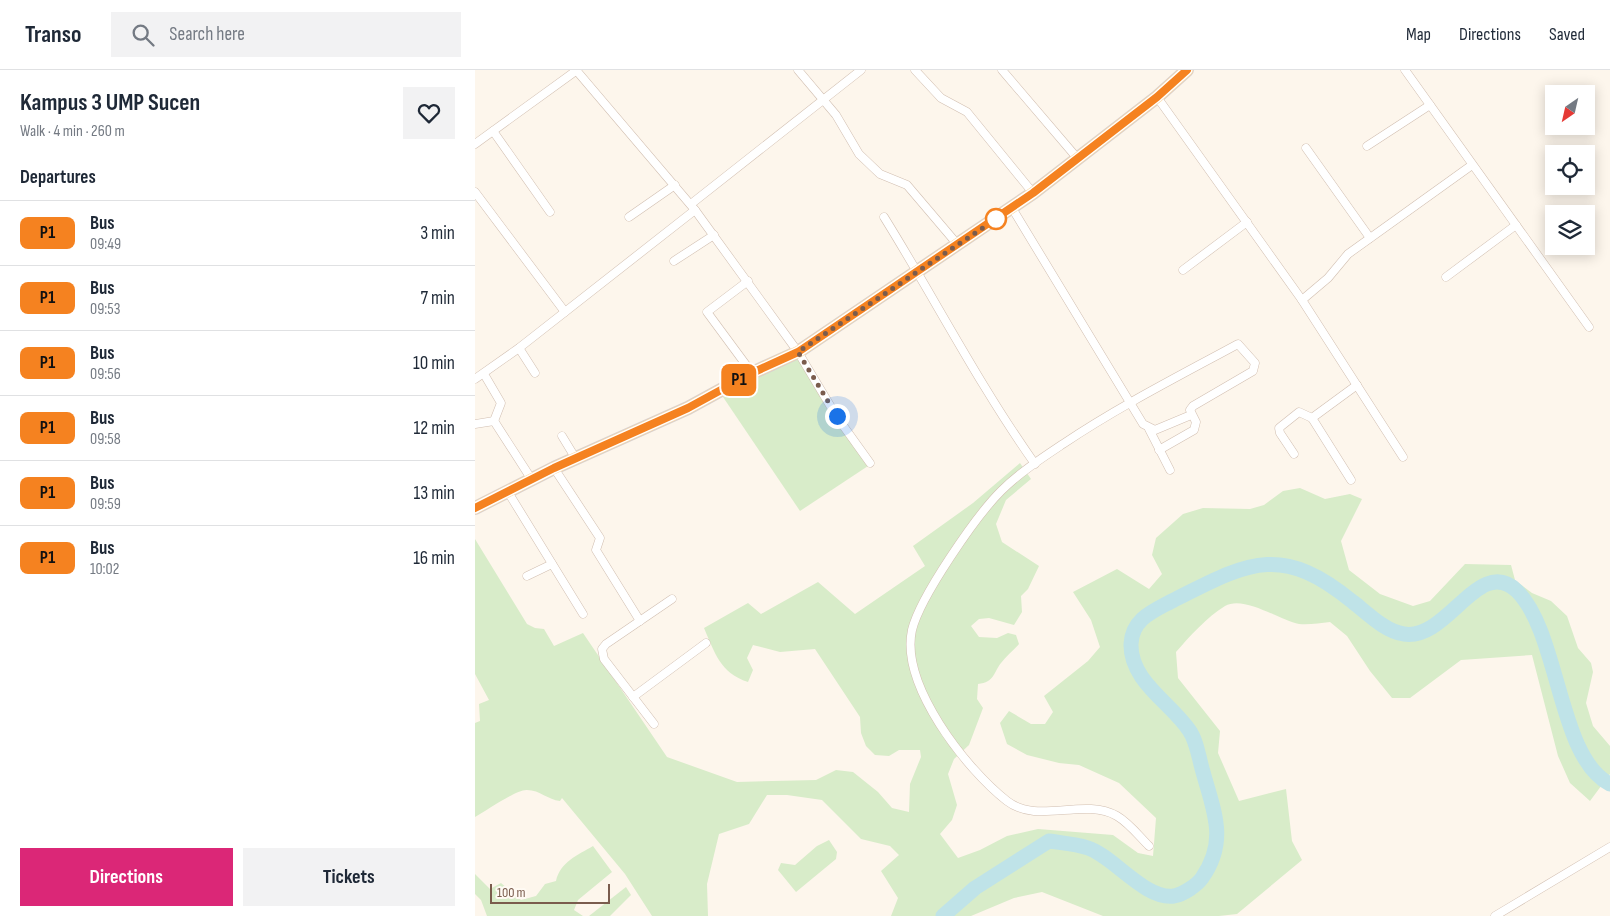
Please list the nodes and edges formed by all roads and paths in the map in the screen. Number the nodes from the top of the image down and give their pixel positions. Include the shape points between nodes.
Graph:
1 (577, 70) edge
2 (798, 70) edge
3 (861, 70) edge
4 (915, 70) edge
5 (1002, 70) edge
6 (1187, 70) edge
7 (1405, 70) edge
8 (1157, 97) junction
9 (824, 100) junction
10 (1430, 105) junction
11 (493, 131) junction
12 (475, 144) edge
13 (1367, 146) dead end
14 (1306, 148) dead end
15 (1078, 159) junction
16 (1471, 165) junction
17 (675, 185) junction
18 (475, 192) edge
19 (1033, 193) junction
20 (693, 207) junction
21 (1012, 208) junction
22 (550, 212) dead end
23 (629, 217) dead end
24 (884, 217) dead end
25 (1247, 222) junction
26 (1517, 225) junction
27 (714, 236) junction
28 (1370, 238) junction
29 (957, 244) junction
30 (674, 261) dead end
31 (1183, 270) dead end
32 (918, 271) junction
33 (1446, 277) dead end
34 (748, 281) junction
35 (1302, 300) junction
36 (565, 312) junction
37 (1589, 327) dead end
38 (519, 348) junction
39 (798, 352) junction
40 (535, 373) dead end
41 (752, 373) junction
42 (484, 374) junction
43 (475, 379) edge
44 (1357, 385) junction
45 (1129, 404) junction
46 (1191, 414) junction
47 (1312, 418) junction
48 (495, 422) junction
49 (475, 424) edge
50 (1149, 428) junction
51 (562, 436) dead end
52 (1159, 450) junction
53 (1294, 454) dead end
54 (1403, 457) dead end
55 (576, 459) junction
56 (870, 463) dead end
57 (1035, 464) junction
58 (554, 468) junction
59 (1170, 470) dead end
60 (532, 480) junction
61 (1351, 480) dead end
62 (508, 492) junction
63 (475, 508) edge
64 (552, 564) junction
65 (527, 576) dead end
66 (672, 599) dead end
67 (583, 614) dead end
68 (639, 621) junction
69 (706, 643) dead end
70 (633, 697) junction
71 (654, 724) dead end
72 (1149, 846) dead end
73 (1610, 847) edge
74 (1495, 916) edge

1 - 11 street
1 - 17 street
2 - 9 street
3 - 9 street
4 - 19 street via 941,98 967,112
5 - 15 street
6 - 8 main road
7 - 10 street
8 - 15 main road
8 - 25 street
9 - 20 street
9 - 29 street via 859,154 880,174 907,185
10 - 13 street
10 - 16 street
11 - 12 street
11 - 22 street
14 - 28 street
15 - 19 main road
16 - 26 street
16 - 28 street
17 - 20 street
17 - 23 street
18 - 36 street
19 - 21 main road
20 - 27 street
20 - 36 street
21 - 29 main road
21 - 45 street
24 - 32 street
25 - 31 street
25 - 35 street
26 - 33 street
26 - 37 street
27 - 30 street
27 - 34 street
28 - 35 street via 1348,254
29 - 32 main road
32 - 39 main road
32 - 57 street via 964,355
34 - 39 street
34 - 41 street via 707,312
35 - 44 street
36 - 38 street
38 - 40 street
38 - 42 street
39 - 41 main road
39 - 56 street
41 - 55 main road via 688,408
42 - 43 street
42 - 48 street via 501,403
44 - 47 street
44 - 54 street
45 - 46 street via 1238,344 1255,367 1249,374 1193,406
45 - 50 street
45 - 57 street
46 - 50 street via 1159,429
46 - 52 street via 1196,422 1194,430
47 - 53 street via 1299,412 1279,428
47 - 61 street
48 - 49 street
48 - 60 street
50 - 52 street
51 - 55 street
52 - 59 street
55 - 58 main road
57 - 72 street via 1001,491 958,546 926,598 912,630 911,660 940,725 959,752 1008,802 1032,811 1103,811 1116,815
58 - 60 main road
58 - 68 street via 600,538 597,550
60 - 62 main road
62 - 63 main road
62 - 64 street
64 - 65 street
64 - 67 street
66 - 68 street
68 - 70 street via 602,649 604,659
69 - 70 street
70 - 71 street
73 - 74 street

